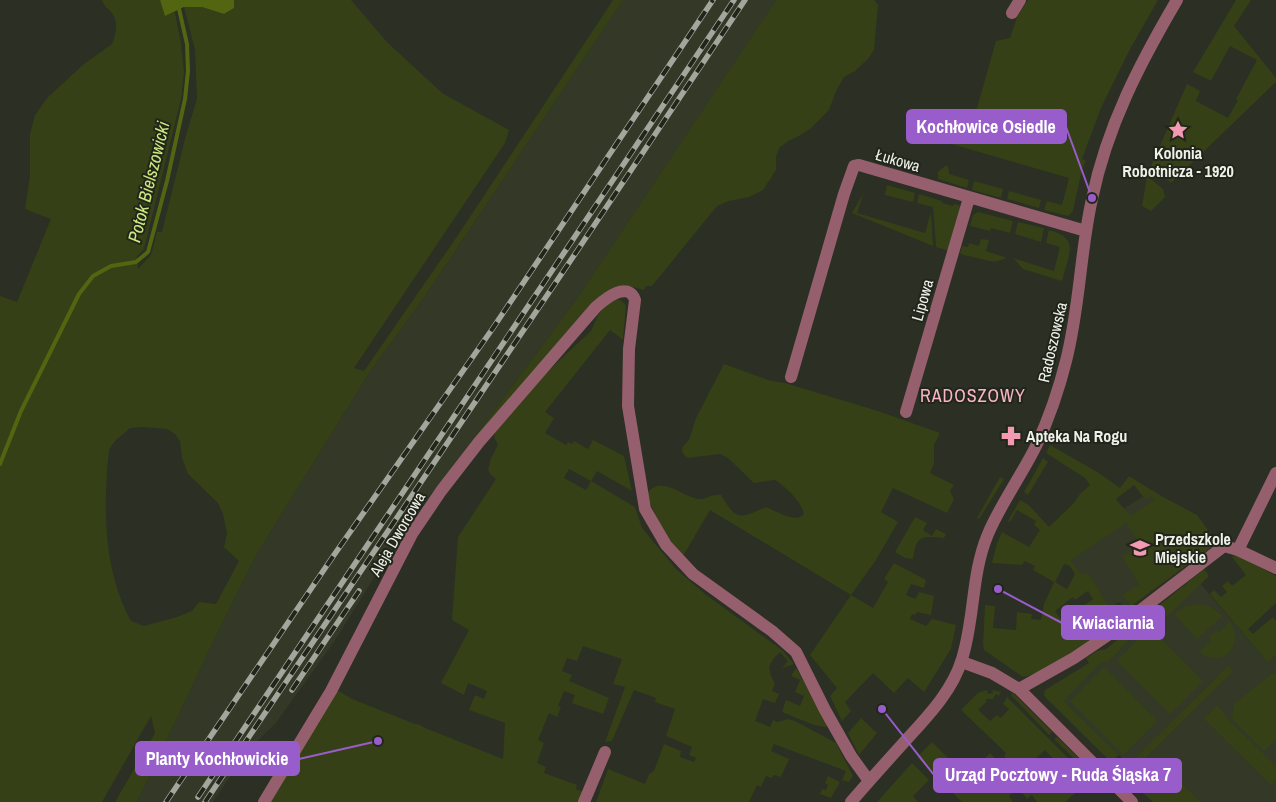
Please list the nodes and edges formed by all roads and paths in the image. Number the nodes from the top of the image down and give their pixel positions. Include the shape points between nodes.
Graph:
1 (1020, 0) edge
2 (1177, 0) edge
3 (1012, 13) dead end
4 (969, 198) junction
5 (1086, 232) junction
6 (791, 377) dead end
7 (906, 412) dead end
8 (1276, 473) edge
9 (1238, 550) junction
10 (1276, 568) edge
11 (962, 662) junction
12 (1019, 689) junction
13 (605, 752) dead end
14 (870, 781) junction
15 (264, 802) edge
16 (584, 802) edge
17 (851, 802) edge
18 (1132, 802) edge

1 - 3 street
2 - 5 street, Radoszowska via 1120,108 1100,168
4 - 5 street, Łukowa
4 - 6 street, Łukowa via 854,166
4 - 7 street, Lipowa
5 - 11 street, Radoszowska via 1072,335 1062,377 1039,439 998,513 981,554
8 - 9 street
9 - 10 street
9 - 12 street via 1224,546 1108,635
11 - 12 street via 992,673
11 - 14 street, Radoszowska via 937,705
12 - 18 street
13 - 16 street
14 - 15 street, Aleja Dworcowa via 851,756 796,652 692,574 666,545 645,509 628,406 629,349 635,300 629,292 623,291 608,296 596,308 479,442 427,510 330,690
14 - 17 street, Radoszowska

